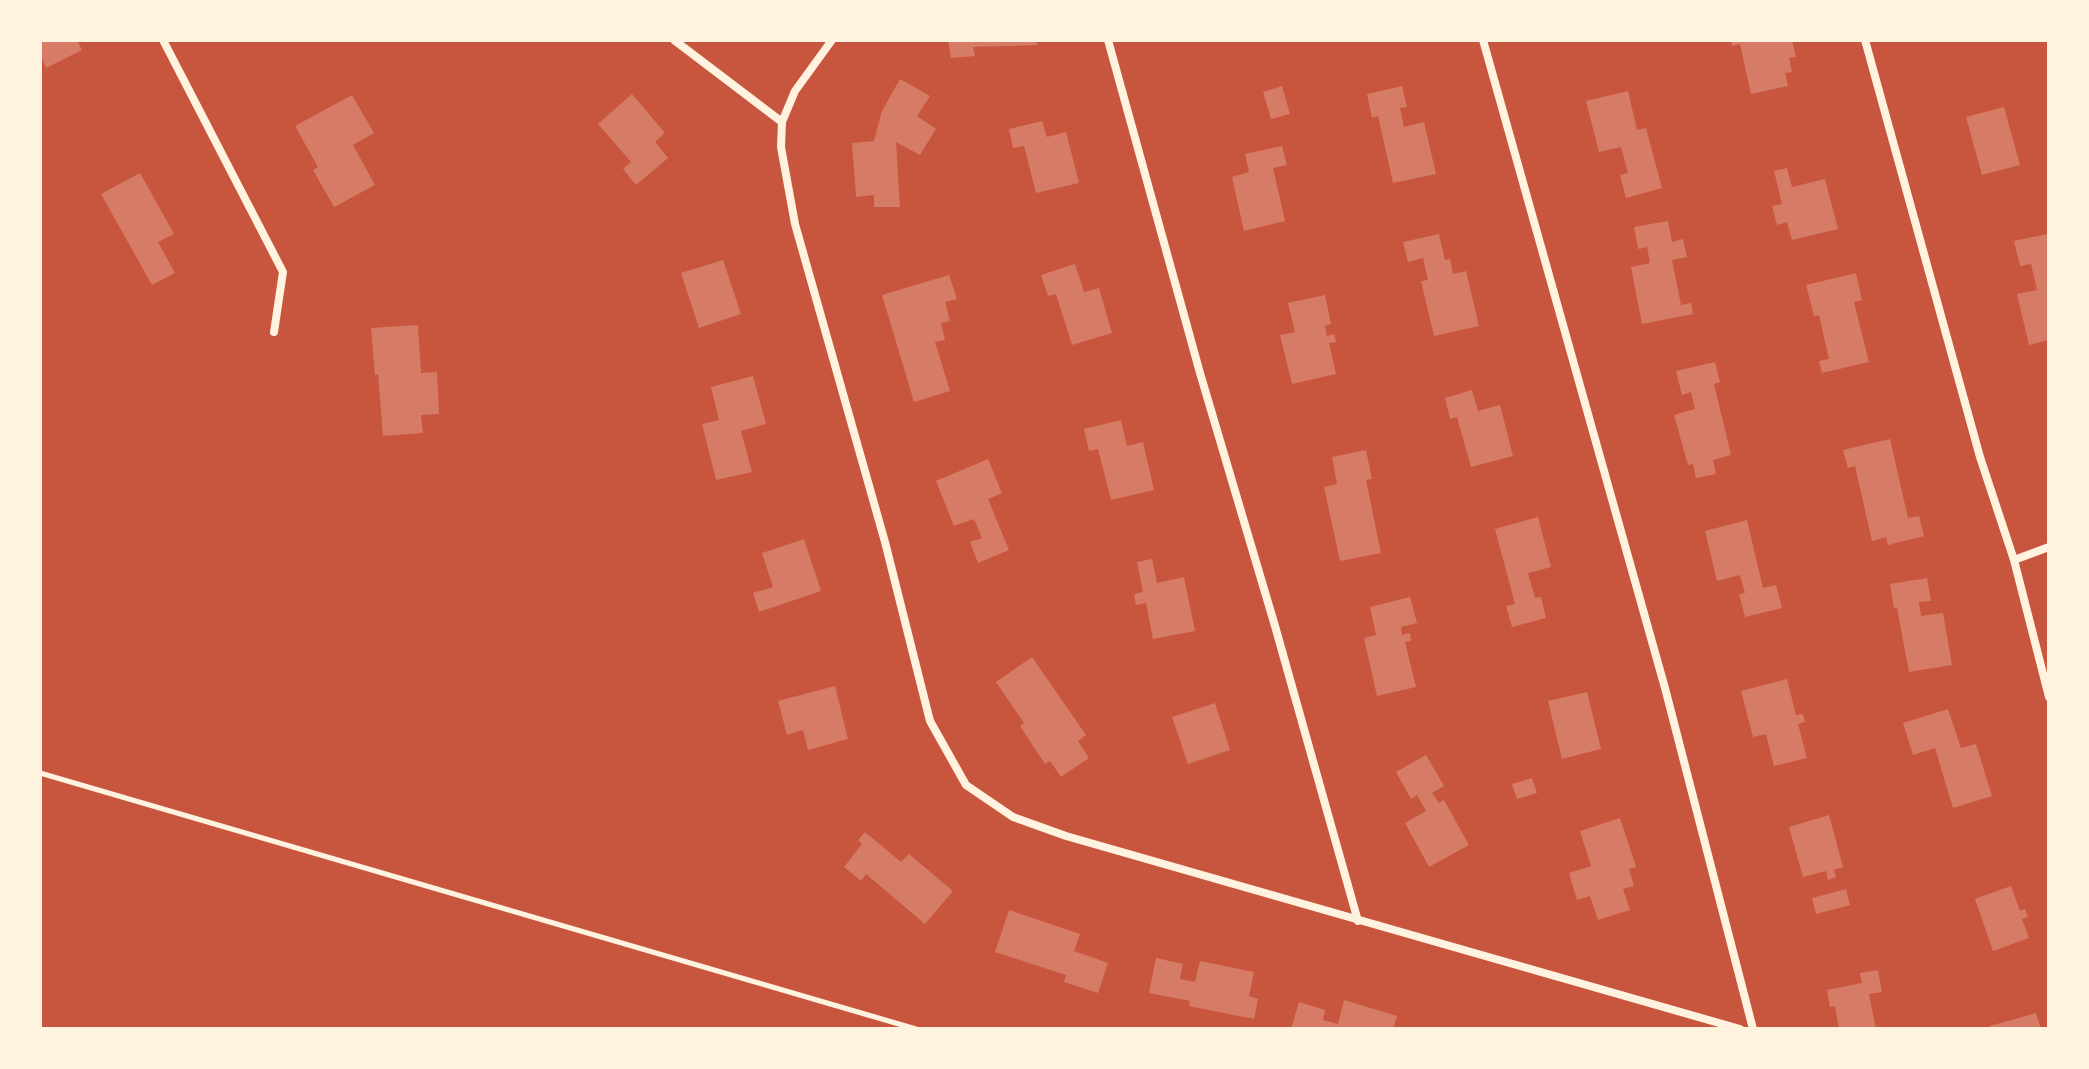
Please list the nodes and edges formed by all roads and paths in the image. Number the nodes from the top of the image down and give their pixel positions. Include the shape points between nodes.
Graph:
1 (163, 40) edge
2 (674, 40) edge
3 (832, 40) edge
4 (1108, 40) edge
5 (1483, 40) edge
6 (1865, 40) edge
7 (782, 122) junction
8 (274, 332) dead end
9 (2049, 547) edge
10 (2014, 560) junction
11 (2049, 697) edge
12 (40, 773) edge
13 (1358, 921) junction
14 (916, 1029) edge
15 (1740, 1029) edge
16 (1753, 1029) edge

1 - 8 street via 283,272
2 - 7 street
3 - 7 street via 795,91
4 - 13 street
5 - 16 street via 1665,688
6 - 10 street via 1980,457
7 - 13 street via 781,147 795,224 930,721 966,785 1013,817 1066,836
9 - 10 street
10 - 11 street
12 - 14 path
13 - 15 street

